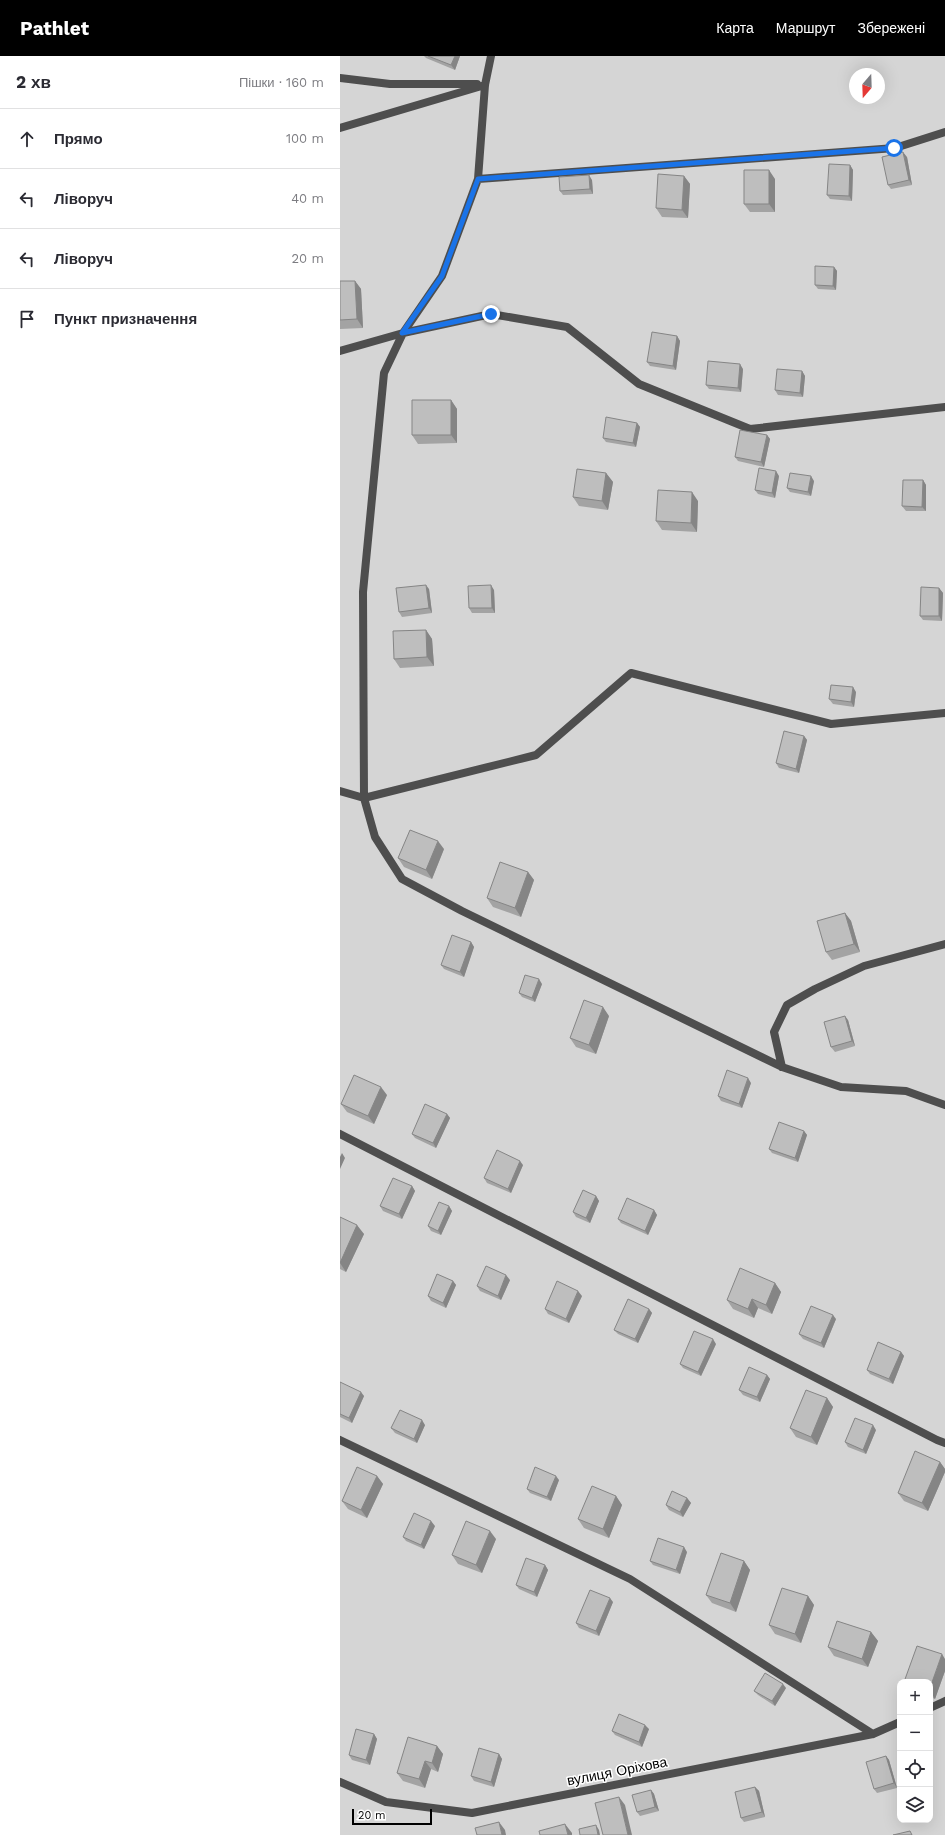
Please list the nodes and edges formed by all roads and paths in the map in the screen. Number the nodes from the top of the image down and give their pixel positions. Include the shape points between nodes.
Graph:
1 (491, 56) edge
2 (340, 78) edge
3 (486, 84) junction
4 (340, 128) edge
5 (945, 132) edge
6 (478, 179) junction
7 (402, 333) junction
8 (340, 351) edge
9 (945, 407) edge
10 (945, 714) edge
11 (340, 791) edge
12 (364, 798) junction
13 (945, 944) edge
14 (782, 1067) junction
15 (945, 1105) edge
16 (340, 1134) edge
17 (340, 1440) edge
18 (945, 1443) edge
19 (945, 1701) edge
20 (933, 1707) edge
21 (897, 1723) edge
22 (873, 1734) junction
23 (340, 1782) edge

1 - 3 lane
2 - 3 lane via 390,84
3 - 4 lane
3 - 6 lane
5 - 6 lane via 894,148
6 - 7 lane via 442,276
7 - 8 lane
7 - 9 lane via 491,314 567,327 639,384 750,429
7 - 12 lane via 384,373 363,592
10 - 12 lane via 832,724 631,673 536,755
11 - 12 lane
12 - 14 lane via 375,837 402,879 462,911
13 - 14 lane via 864,966 788,1005 774,1032
14 - 15 lane via 842,1087 906,1091
16 - 18 lane
17 - 22 lane via 630,1579
19 - 20 lane
21 - 22 lane, вулиця Оріхова
22 - 23 lane, вулиця Оріхова via 472,1813 386,1802

